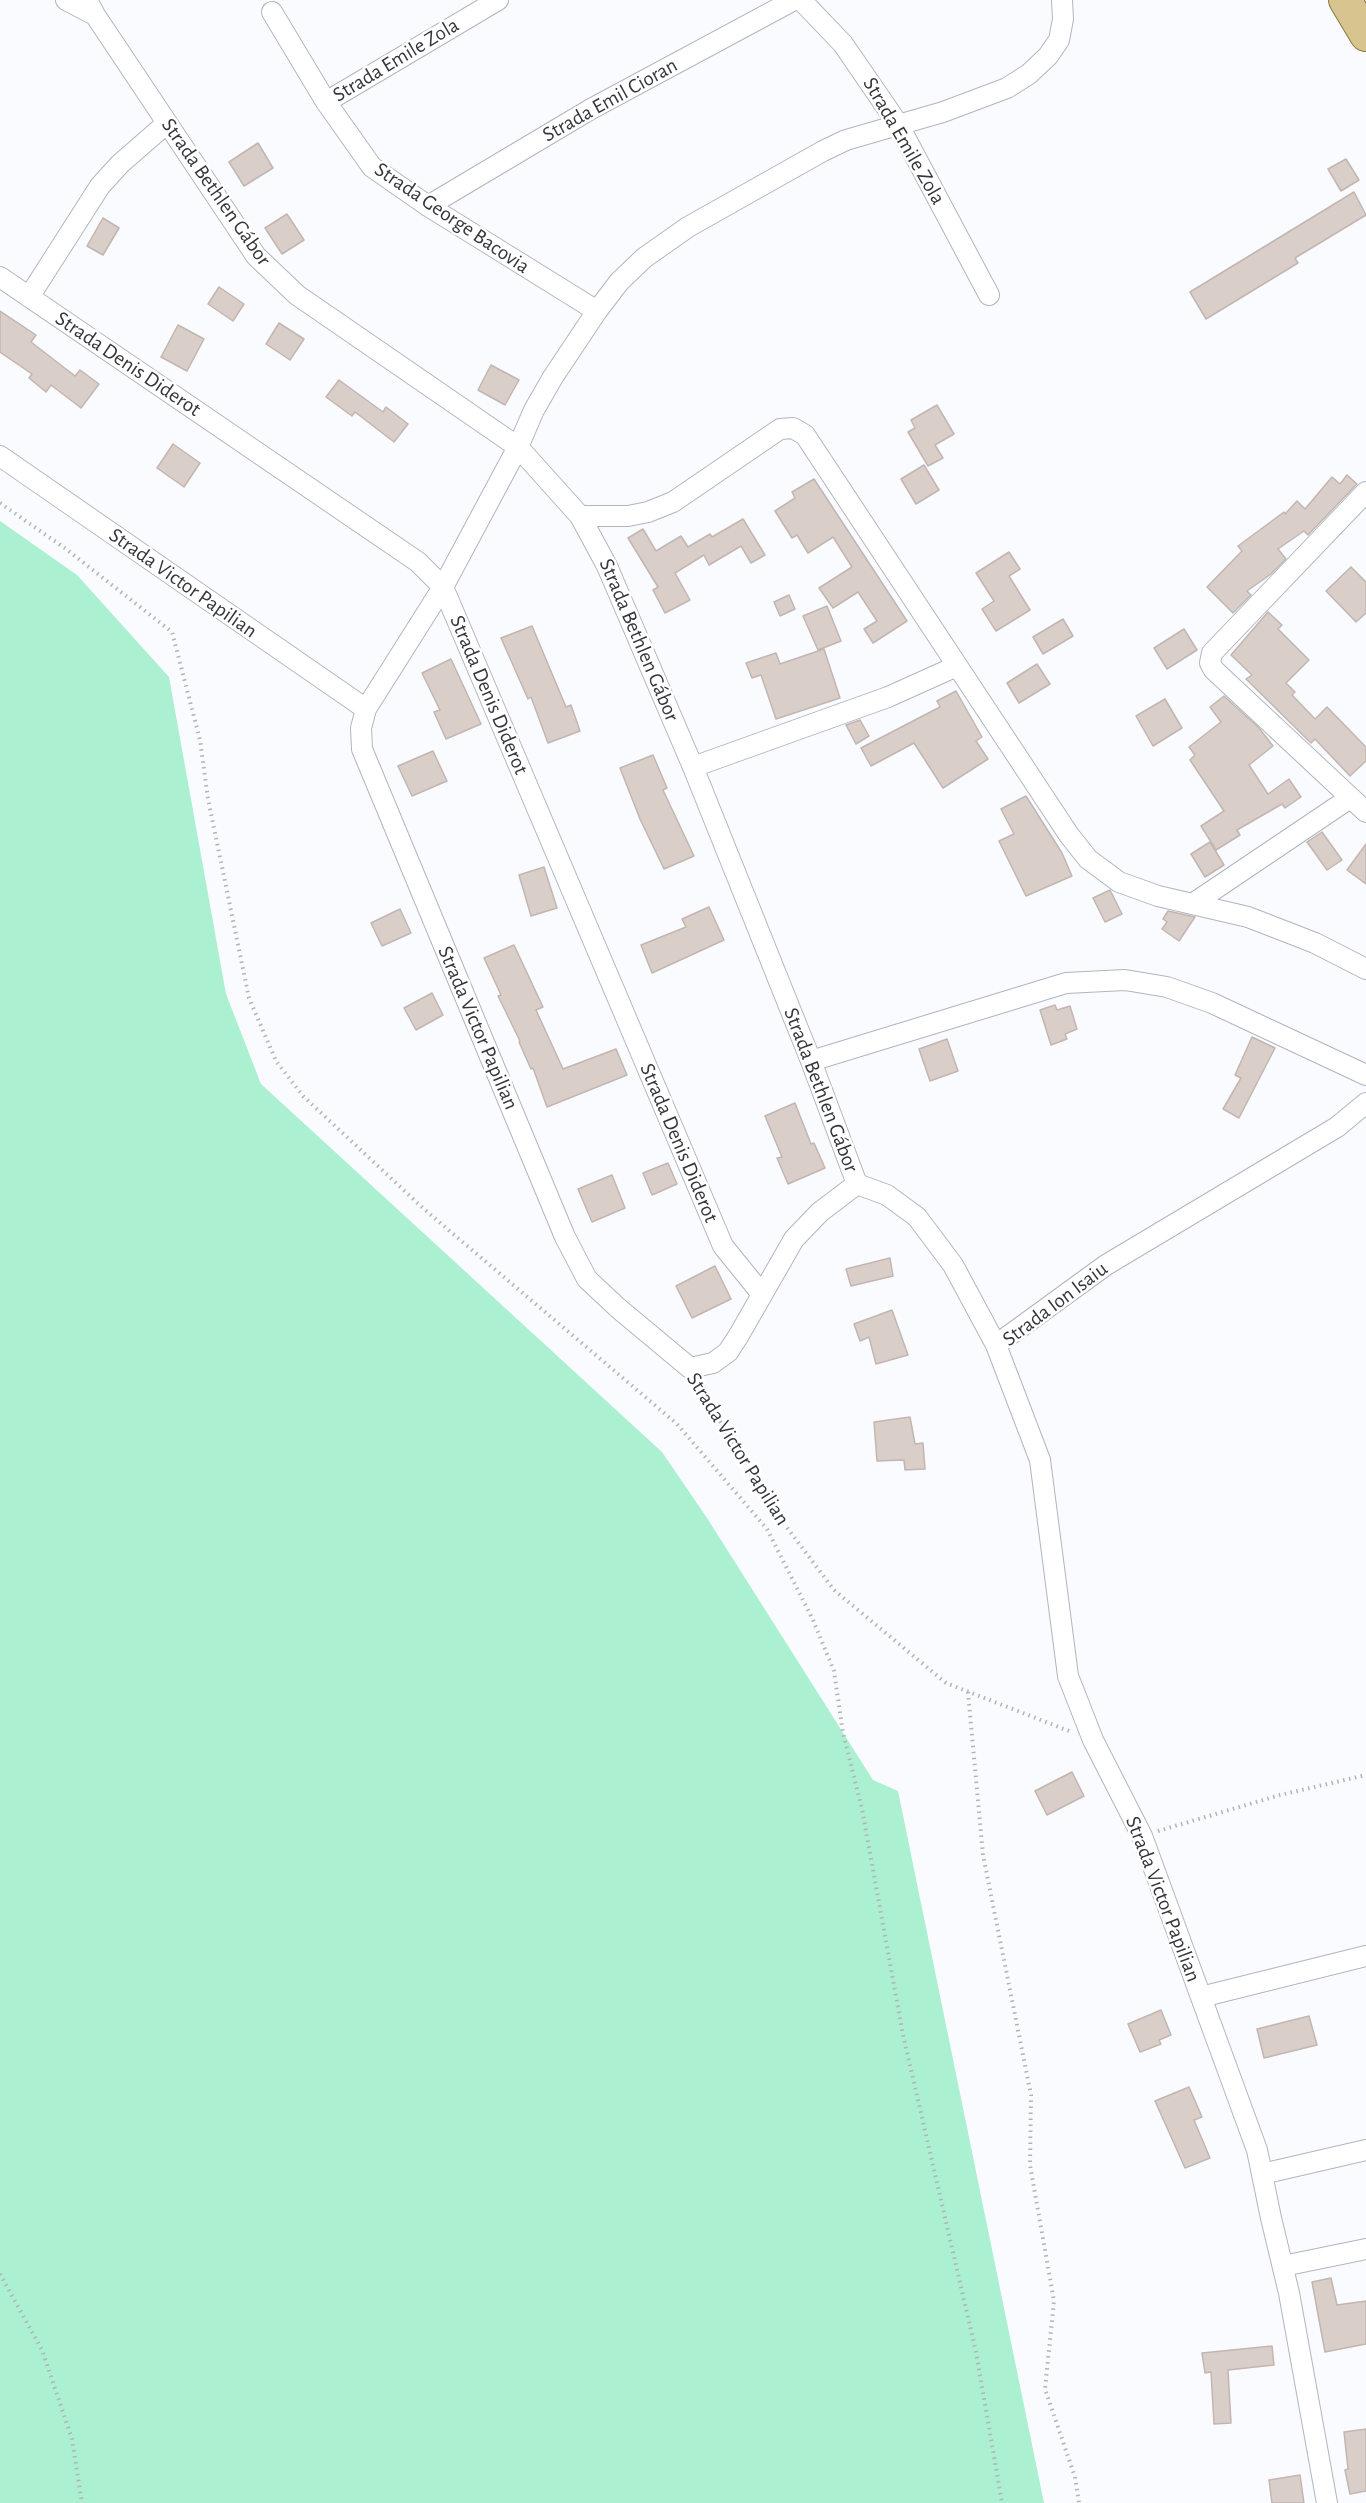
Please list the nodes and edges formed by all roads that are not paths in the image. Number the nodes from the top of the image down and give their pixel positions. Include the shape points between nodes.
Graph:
1 (66, 0) edge
2 (498, 0) edge
3 (794, 0) edge
4 (801, 0) edge
5 (1062, 0) edge
6 (1345, 0) edge
7 (91, 8) edge
8 (272, 12) dead end
9 (1366, 35) edge
10 (326, 102) junction
11 (167, 123) junction
12 (898, 124) junction
13 (428, 207) junction
14 (0, 277) edge
15 (989, 296) dead end
16 (29, 297) junction
17 (597, 311) junction
18 (518, 447) junction
19 (0, 456) edge
20 (1366, 492) edge
21 (580, 516) junction
22 (443, 586) junction
23 (957, 666) junction
24 (366, 709) junction
25 (693, 767) junction
26 (1350, 798) junction
27 (1366, 812) edge
28 (1194, 903) junction
29 (1366, 969) edge
30 (811, 1061) junction
31 (1366, 1076) edge
32 (1366, 1103) edge
33 (857, 1184) junction
34 (761, 1293) junction
35 (996, 1346) junction
36 (690, 1368) joint
37 (1092, 1740) joint
38 (1366, 1956) edge
39 (1201, 1997) junction
40 (1366, 2150) edge
41 (1262, 2174) junction
42 (1366, 2249) edge
43 (1282, 2266) junction
44 (1327, 2503) edge

1 - 7 street, Strada Bethlen Gábor
2 - 10 street, Strada Emile Zola
3 - 13 street, Strada Emil Cioran via 591,109
4 - 12 street, Strada Emile Zola via 843,44
5 - 12 street, Strada Victor Papilian via 1059,40 1029,74 974,101
6 - 9 main road
7 - 11 street, Strada Bethlen Gábor
8 - 10 street, Strada George Bacovia
10 - 13 street, Strada George Bacovia via 372,167
11 - 16 street via 100,186
11 - 18 street, Strada Bethlen Gábor via 256,256 297,295
12 - 15 street, Strada Emile Zola
12 - 17 street, Strada Victor Papilian via 823,151 688,227 644,258
13 - 17 street, Strada George Bacovia
14 - 16 street, Strada Denis Diderot
16 - 22 street, Strada Denis Diderot via 418,562
17 - 18 street, Strada Victor Papilian via 553,377
18 - 21 street, Strada Bethlen Gábor
18 - 22 street, Strada Victor Papilian
19 - 24 street, Strada Victor Papilian
20 - 26 street via 1212,653 1210,663
21 - 23 street via 648,513 673,502 780,429 793,428 805,435
21 - 25 street, Strada Bethlen Gábor via 608,566
22 - 24 street, Strada Victor Papilian
22 - 34 street, Strada Denis Diderot via 723,1246
23 - 25 street via 888,697
23 - 28 street via 1088,859 1119,882
24 - 36 street, Strada Victor Papilian via 361,728 362,749 565,1238 587,1279
25 - 30 street, Strada Bethlen Gábor
26 - 27 street
26 - 28 street
28 - 29 street via 1248,917 1315,943
30 - 31 street via 1066,982 1125,980 1167,987 1212,1003
30 - 33 street, Strada Bethlen Gábor
32 - 35 street, Strada Ion Isaiu via 1337,1127 1106,1265
33 - 34 street, Strada Bethlen Gábor via 820,1212 794,1239
33 - 35 street via 887,1195 917,1217 953,1265
34 - 36 street, Strada Bethlen Gábor via 728,1352 713,1363
35 - 37 street, Strada Ion Isaiu via 1040,1460 1068,1676
37 - 39 street, Strada Victor Papilian via 1142,1836
38 - 39 street
39 - 41 street, Strada Victor Papilian via 1257,2150
40 - 41 street
41 - 43 street, Strada Victor Papilian
42 - 43 street
43 - 44 street, Strada Victor Papilian

